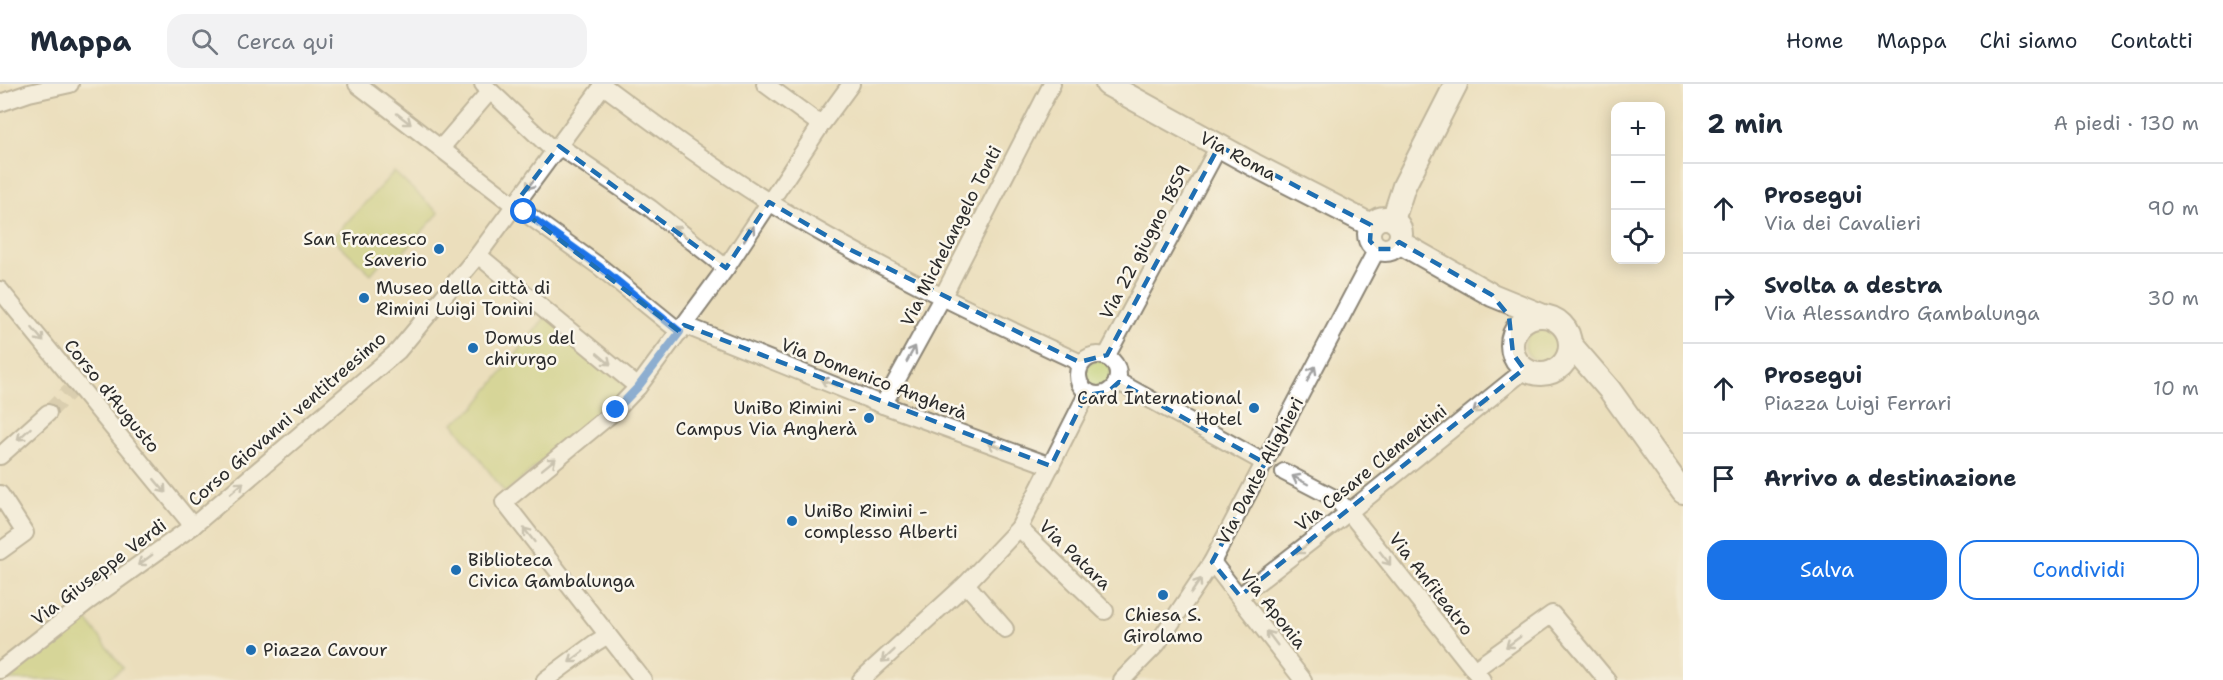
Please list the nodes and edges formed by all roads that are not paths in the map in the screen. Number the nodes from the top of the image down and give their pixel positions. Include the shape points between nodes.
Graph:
1 (69, 84) edge
2 (357, 84) edge
3 (765, 84) edge
4 (851, 84) edge
5 (1052, 84) edge
6 (1107, 84) edge
7 (1456, 84) edge
8 (603, 85) edge
9 (486, 87) edge
10 (0, 103) edge
11 (821, 125) junction
12 (1219, 146) junction
13 (441, 148) junction
14 (557, 149) junction
15 (769, 202) junction
16 (514, 205) junction
17 (1382, 223) junction
18 (1399, 242) junction
19 (1377, 249) junction
20 (478, 255) junction
21 (726, 268) junction
22 (0, 290) edge
23 (1492, 295) junction
24 (943, 296) junction
25 (1541, 315) junction
26 (682, 329) junction
27 (1513, 336) junction
28 (1571, 345) junction
29 (1106, 357) junction
30 (1081, 363) junction
31 (1524, 369) junction
32 (1559, 369) junction
33 (1117, 381) junction
34 (638, 387) junction
35 (1609, 389) junction
36 (1088, 393) junction
37 (883, 405) junction
38 (48, 412) tunnel mouth
39 (0, 456) edge
40 (1265, 463) junction
41 (1052, 466) junction
42 (1284, 472) dead end
43 (1683, 492) edge
44 (0, 494) edge
45 (1349, 512) junction
46 (193, 526) junction
47 (1018, 528) junction
48 (0, 551) edge
49 (1212, 562) junction
50 (966, 584) junction
51 (1240, 596) junction
52 (1105, 611) dead end
53 (1005, 629) dead end
54 (608, 635) junction
55 (0, 670) edge
56 (1478, 675) edge
57 (545, 680) edge
58 (643, 680) edge
59 (861, 680) edge
60 (1122, 680) edge
61 (1303, 680) edge
62 (1607, 680) edge

1 - 10 street
2 -> 13 street, Via Domenico Angherà
3 - 11 street
4 - 11 street
5 - 24 street, Via Michelangelo Tonti
6 - 12 main road, Via Roma
7 - 17 main road
8 - 14 street, Corso Giovanni ventitreesimo
8 - 15 street
9 - 13 street
9 - 14 street
11 - 15 street
12 - 17 main road, Via Roma
12 - 29 street, Via 22 giugno 1859
13 - 16 street, Via Domenico Angherà
14 -> 16 street, Corso Giovanni ventitreesimo
21 -> 14 street via 650,208
21 -> 15 street
15 - 24 street via 851,250
16 - 20 street, Corso Giovanni ventitreesimo
16 - 26 street, Via Domenico Angherà
17 - 18 main road via 1400,227
17 - 19 main road via 1368,236
18 - 19 main road via 1392,249
18 - 23 main road
40 -> 19 street, Via Dante Alighieri
20 -> 34 street
46 -> 20 street, Corso Giovanni ventitreesimo via 398,351
21 - 26 street
22 -> 46 street, Corso d'Augusto via 74,388
23 - 25 main road
23 - 27 main road via 1509,316
24 - 30 street
37 -> 24 street, Via Michelangelo Tonti
25 - 27 main road via 1524,321
25 - 28 main road via 1559,321
26 - 34 street
37 -> 26 street, Via Domenico Angherà
27 - 31 main road via 1513,354
28 - 32 main road
28 - 35 main road
29 - 30 street via 1090,356
29 - 33 street via 1117,369
30 - 36 street via 1077,376
31 - 32 main road via 1541,374
31 -> 45 street, Via Cesare Clementini
32 - 35 main road
33 - 36 street via 1102,395
33 - 40 street
54 -> 34 street via 504,502 616,410
35 - 43 main road
36 - 41 street
41 -> 37 street, Via Domenico Angherà
38 -> 39 street
40 - 49 street, Via Dante Alighieri
41 - 47 street
45 -> 42 street, Via Anfiteatro via 1336,499
44 - 48 street via 25,533
45 -> 51 street, Via Cesare Clementini
45 -> 56 street, Via Anfiteatro
46 -> 55 street, Via Giuseppe Verdi
47 - 50 street
47 - 52 street, Via Patara
49 - 51 street, Via Aponia
60 -> 49 street, Via Dante Alighieri via 1157,644
50 - 53 street
50 -> 59 street
61 -> 51 street, Via Aponia
54 -> 57 street
54 - 58 street
62 -> 56 street via 1552,614

